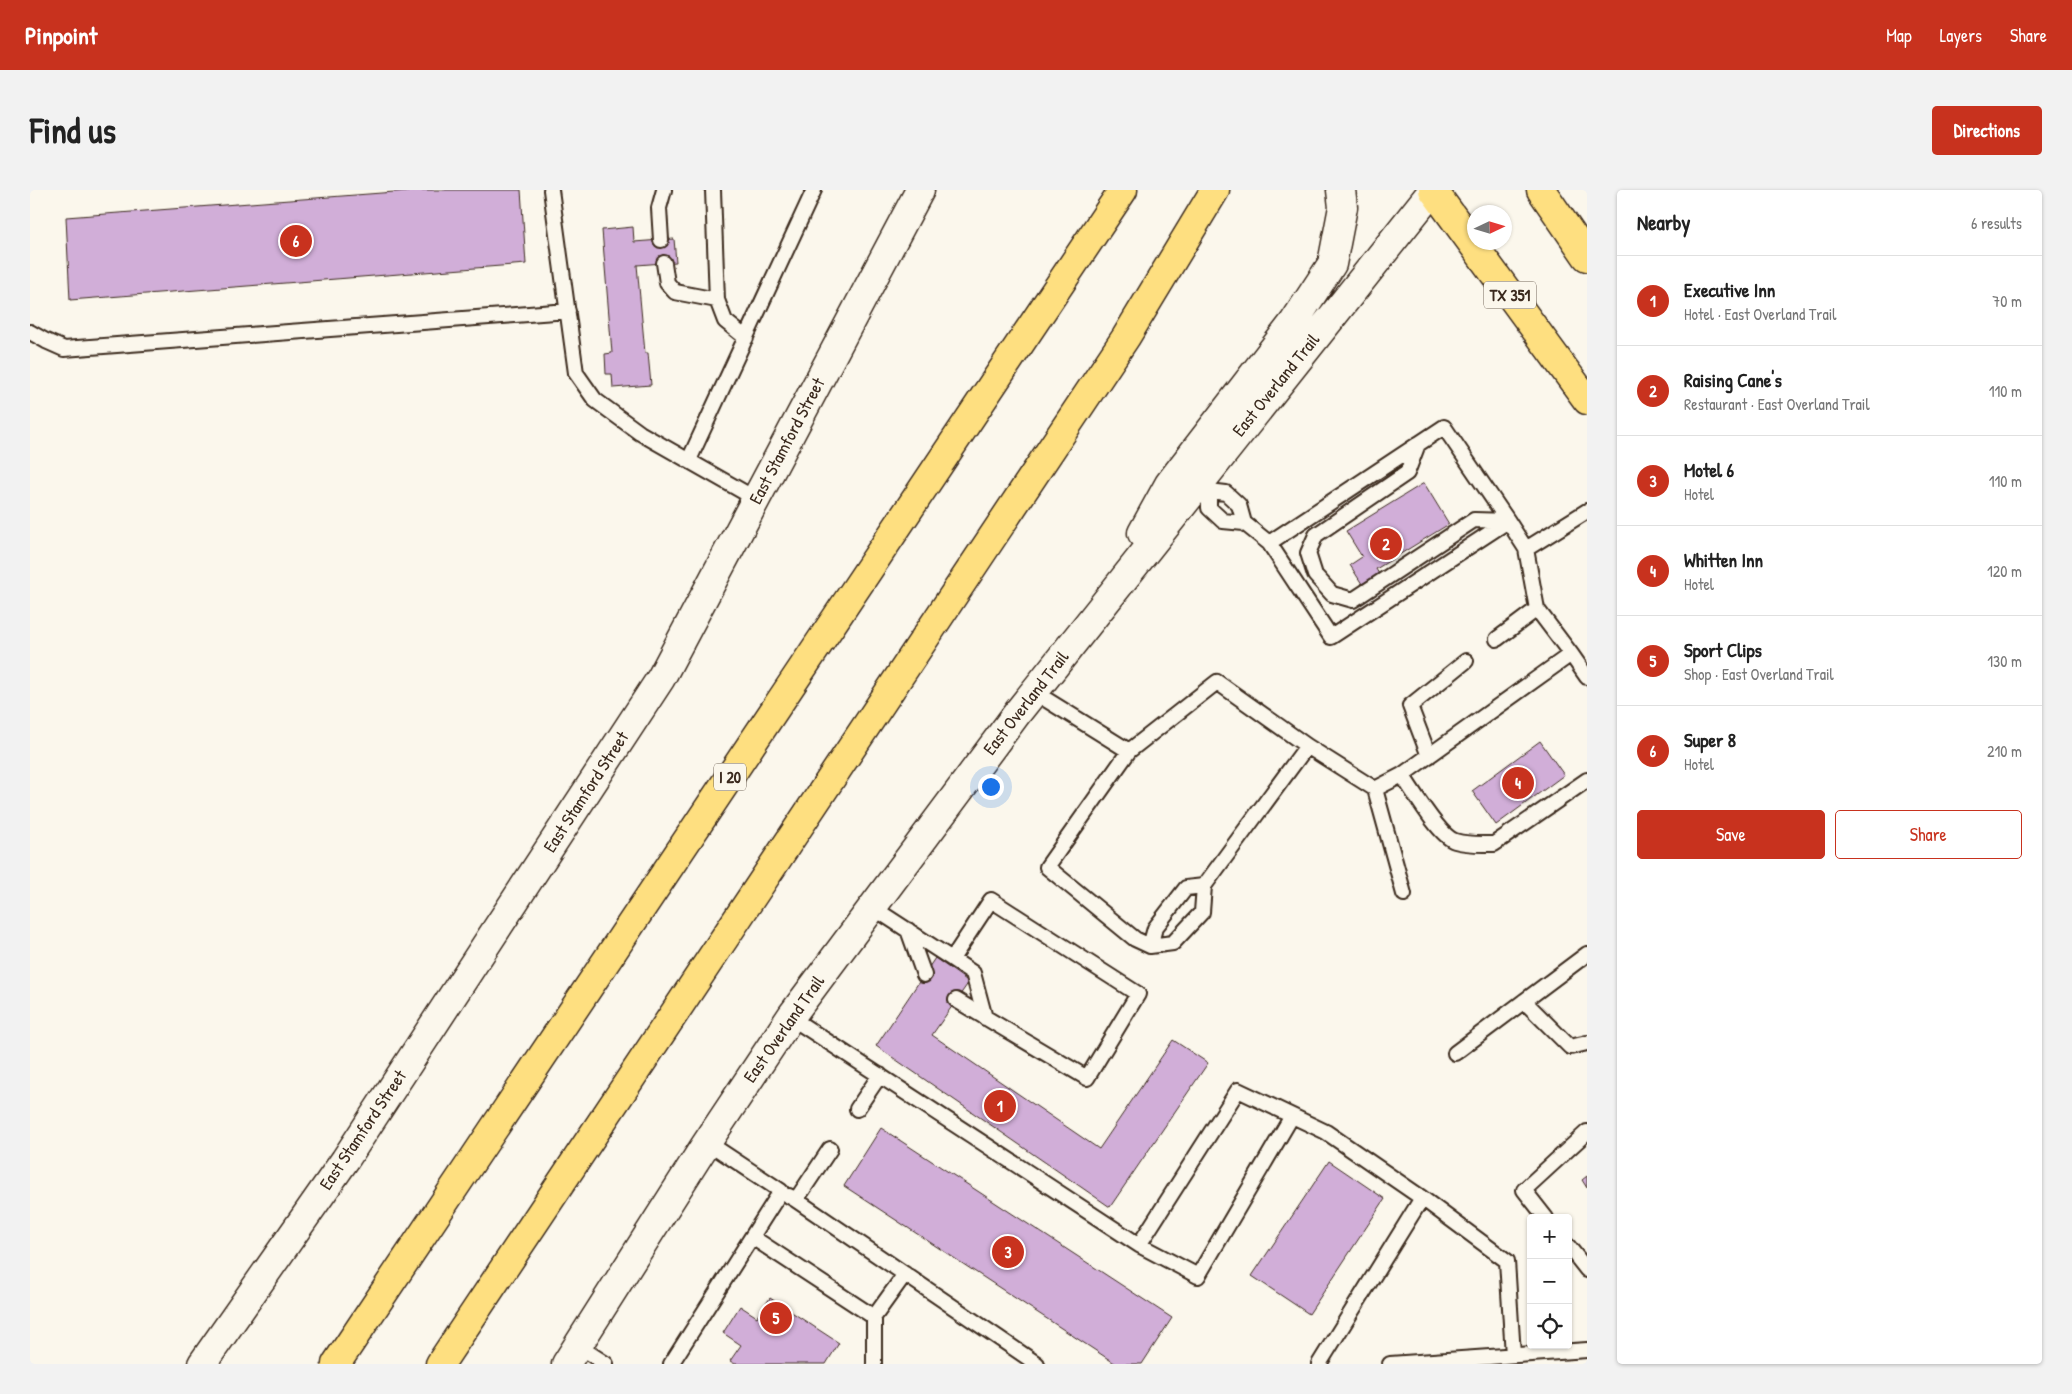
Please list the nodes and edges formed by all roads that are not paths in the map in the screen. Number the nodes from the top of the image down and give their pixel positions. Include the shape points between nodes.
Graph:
1 (551, 190) edge
2 (664, 190) edge
3 (713, 190) edge
4 (814, 190) edge
5 (920, 190) edge
6 (1123, 190) edge
7 (1215, 190) edge
8 (1341, 190) edge
9 (1433, 190) edge
10 (1541, 190) edge
11 (660, 240) dead end
12 (1587, 257) edge
13 (664, 262) dead end
14 (717, 300) junction
15 (568, 311) junction
16 (30, 332) edge
17 (746, 338) junction
18 (1587, 400) edge
19 (1418, 444) junction
20 (689, 460) junction
21 (1204, 487) junction
22 (756, 499) junction
23 (1587, 511) edge
24 (1508, 521) junction
25 (1244, 523) junction
26 (1269, 543) junction
27 (1526, 549) junction
28 (1102, 604) junction
29 (1537, 609) junction
30 (1498, 639) dead end
31 (1571, 654) junction
32 (1466, 661) dead end
33 (1587, 677) edge
34 (1034, 692) junction
35 (1307, 746) junction
36 (1129, 751) junction
37 (1429, 756) junction
38 (1402, 774) junction
39 (1587, 780) edge
40 (1375, 789) junction
41 (1204, 886) junction
42 (1404, 894) dead end
43 (872, 907) junction
44 (908, 930) junction
45 (1150, 946) junction
46 (1587, 954) edge
47 (952, 959) junction
48 (924, 975) dead end
49 (956, 1000) dead end
50 (1524, 1001) junction
51 (790, 1017) junction
52 (985, 1018) junction
53 (1587, 1043) edge
54 (1455, 1053) dead end
55 (880, 1075) junction
56 (857, 1109) dead end
57 (1292, 1116) junction
58 (1587, 1132) edge
59 (707, 1142) junction
60 (830, 1149) dead end
61 (781, 1191) junction
62 (1422, 1198) junction
63 (796, 1200) junction
64 (1543, 1214) edge
65 (752, 1237) junction
66 (1139, 1245) junction
67 (1572, 1251) edge
68 (1587, 1270) edge
69 (905, 1274) junction
70 (874, 1317) junction
71 (1587, 1350) edge
72 (572, 1355) edge
73 (1513, 1355) junction
74 (202, 1364) edge
75 (336, 1364) edge
76 (440, 1364) edge
77 (606, 1364) edge
78 (671, 1364) edge
79 (874, 1364) edge
80 (1037, 1364) edge
81 (1319, 1364) edge
82 (1390, 1364) edge

1 - 15 lane
2 - 11 lane via 659,208
3 - 14 lane
4 - 17 lane
5 - 22 main road, East Stamford Street
6 - 75 main road, I 20
7 - 76 main road via 1121,345
8 - 28 main road via 1343,206 1332,264 1294,322 1169,484
9 - 18 main road, TX 351
9 - 21 main road, East Overland Trail
10 - 12 main road
13 - 14 lane via 667,282 675,292
14 - 17 lane via 725,321
15 - 16 lane via 64,349
15 - 20 lane via 576,373 595,400 640,433
17 - 20 lane
19 - 24 lane via 1444,427
19 - 24 lane via 1407,473 1316,535 1308,553 1315,575 1332,594 1353,600 1474,520
19 - 26 lane
20 - 22 lane
21 - 25 lane via 1226,493 1239,505
21 - 25 lane via 1209,508 1223,522
21 - 28 main road, East Overland Trail
22 - 74 main road, East Stamford Street via 661,678 345,1160
23 - 27 lane
24 - 26 lane via 1331,637
24 - 27 lane
25 - 26 lane
27 - 29 lane
28 - 34 main road, East Overland Trail
29 - 30 lane
29 - 31 lane
31 - 33 lane
31 - 37 lane
32 - 37 lane via 1410,706
34 - 36 lane
34 - 43 main road, East Overland Trail
35 - 36 lane via 1217,682
35 - 40 lane
35 - 41 lane
36 - 45 lane via 1047,867 1135,939
37 - 38 lane
38 - 39 lane via 1433,821 1453,840 1479,844 1494,844
38 - 40 lane
40 - 42 lane
41 - 45 lane via 1186,888 1155,928
41 - 45 lane via 1202,912 1173,943
43 - 44 lane
43 - 51 main road, East Overland Trail
44 - 47 lane
44 - 48 lane
46 - 50 lane
47 - 52 lane via 973,973
47 - 52 lane via 991,900 1138,994 1087,1078
49 - 52 lane
50 - 53 lane via 1570,1047
50 - 54 lane
51 - 55 lane
51 - 59 main road, East Overland Trail
55 - 56 lane
55 - 66 lane
57 - 62 lane via 1326,1132
57 - 66 lane via 1238,1090
57 - 66 lane via 1198,1276
58 - 64 lane via 1524,1190
59 - 61 lane
59 - 72 main road, East Overland Trail
60 - 63 lane
61 - 63 lane
61 - 65 lane
62 - 73 lane via 1507,1260
62 - 81 lane
63 - 69 lane
65 - 70 lane
65 - 78 lane
67 - 68 lane
69 - 70 lane
69 - 80 lane
70 - 79 lane
71 - 73 lane
72 - 77 lane
73 - 82 lane

